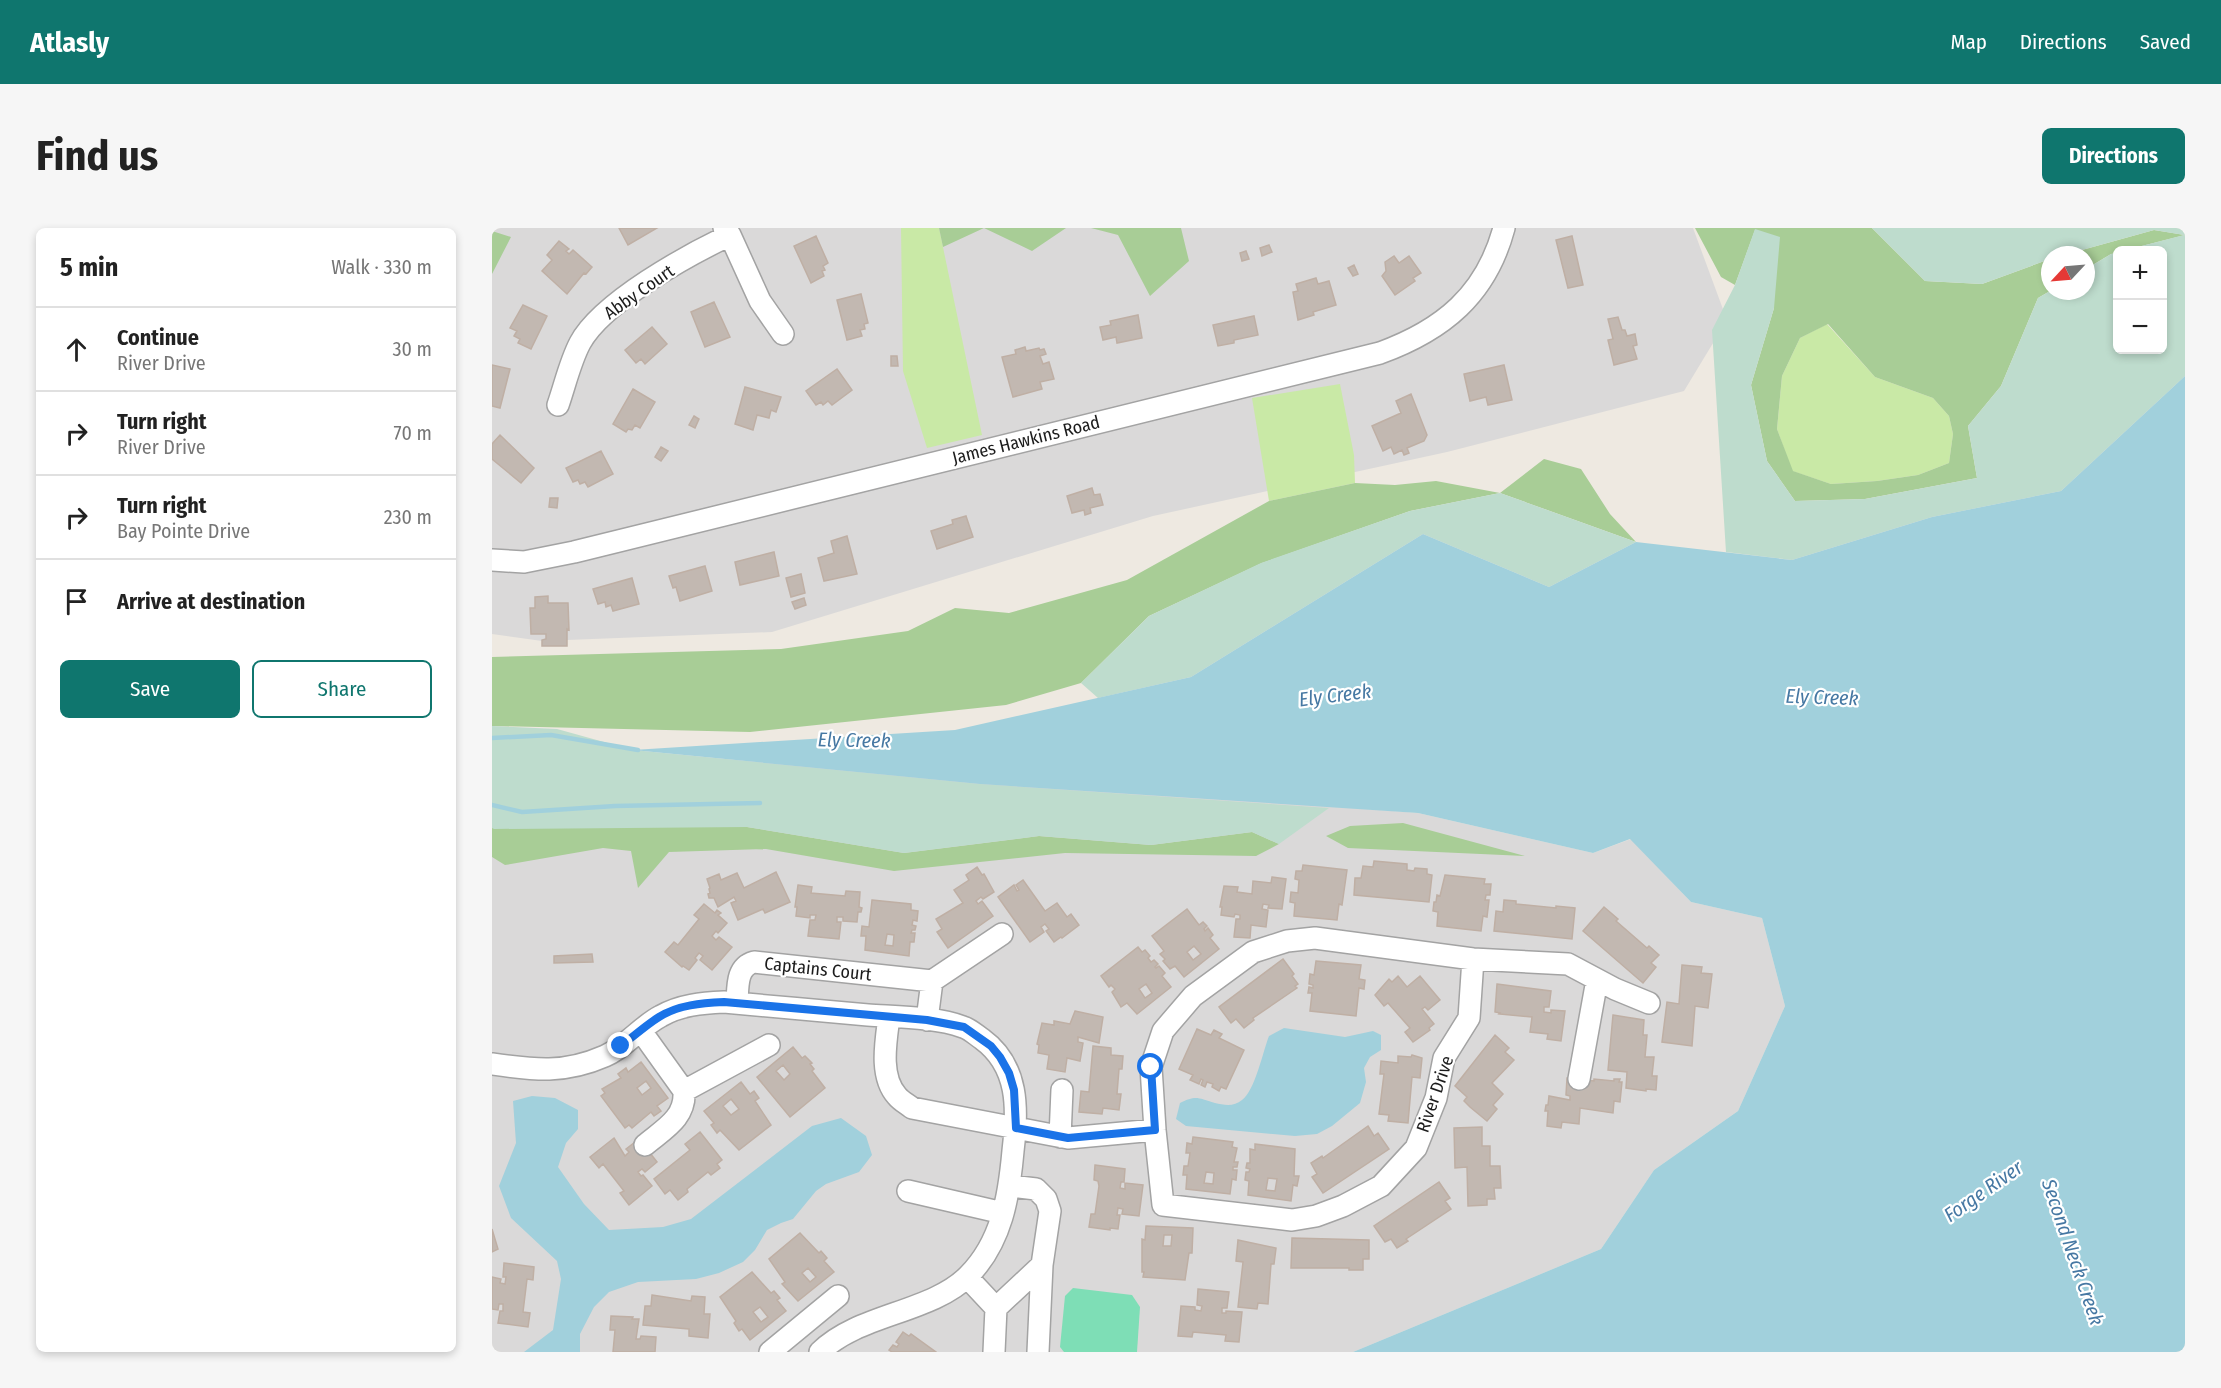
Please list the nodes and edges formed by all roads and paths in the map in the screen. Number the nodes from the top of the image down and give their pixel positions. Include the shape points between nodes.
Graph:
1 (1504, 228) edge
2 (727, 231) edge
3 (783, 334) dead end
4 (558, 405) dead end
5 (492, 560) edge
6 (1002, 934) dead end
7 (1473, 959) junction
8 (1597, 980) junction
9 (932, 981) junction
10 (737, 1003) junction
11 (1649, 1003) dead end
12 (889, 1017) junction
13 (927, 1020) junction
14 (641, 1031) junction
15 (768, 1045) dead end
16 (492, 1064) edge
17 (1579, 1079) dead end
18 (1062, 1090) dead end
19 (684, 1091) junction
20 (1016, 1128) junction
21 (1155, 1130) junction
22 (1060, 1137) junction
23 (645, 1145) dead end
24 (1010, 1186) junction
25 (908, 1191) dead end
26 (1003, 1213) junction
27 (1042, 1265) junction
28 (967, 1277) junction
29 (838, 1296) dead end
30 (996, 1308) junction
31 (823, 1351) edge
32 (770, 1352) edge
33 (994, 1352) edge
34 (1038, 1352) edge

1 - 5 street, James Hawkins Road via 1489,271 1460,307 1429,331 1380,353 574,552 524,562
2 - 3 street via 760,301
2 - 4 street, Abby Court via 601,317 580,342
6 - 9 street
7 - 8 street via 1568,964
7 - 21 street, River Drive via 1315,938 1287,941 1253,952 1194,996 1163,1031 1151,1067
7 - 21 street, River Drive via 1469,1018 1444,1058 1436,1098 1416,1148 1381,1186 1343,1206 1292,1220 1163,1205
8 - 11 street
8 - 17 street
9 - 10 street, Captains Court via 754,962 741,970
9 - 13 street
10 - 12 street
10 - 14 street via 702,1003 680,1008 660,1016
12 - 13 street
12 - 20 street via 885,1054 888,1079 899,1099 912,1108
13 - 20 street via 964,1027 991,1046 1009,1073
14 - 16 street via 607,1055 562,1070
14 - 19 street
15 - 19 street
18 - 22 street
19 - 23 street via 685,1104 679,1116
20 - 22 street
20 - 24 street
21 - 22 street
24 - 26 street
24 - 27 street via 1036,1189 1046,1198 1050,1210
25 - 26 street
26 - 28 street via 986,1254
27 - 30 street
27 - 34 street
28 - 30 street
28 - 31 street via 940,1295 861,1326
29 - 32 street
30 - 33 street

